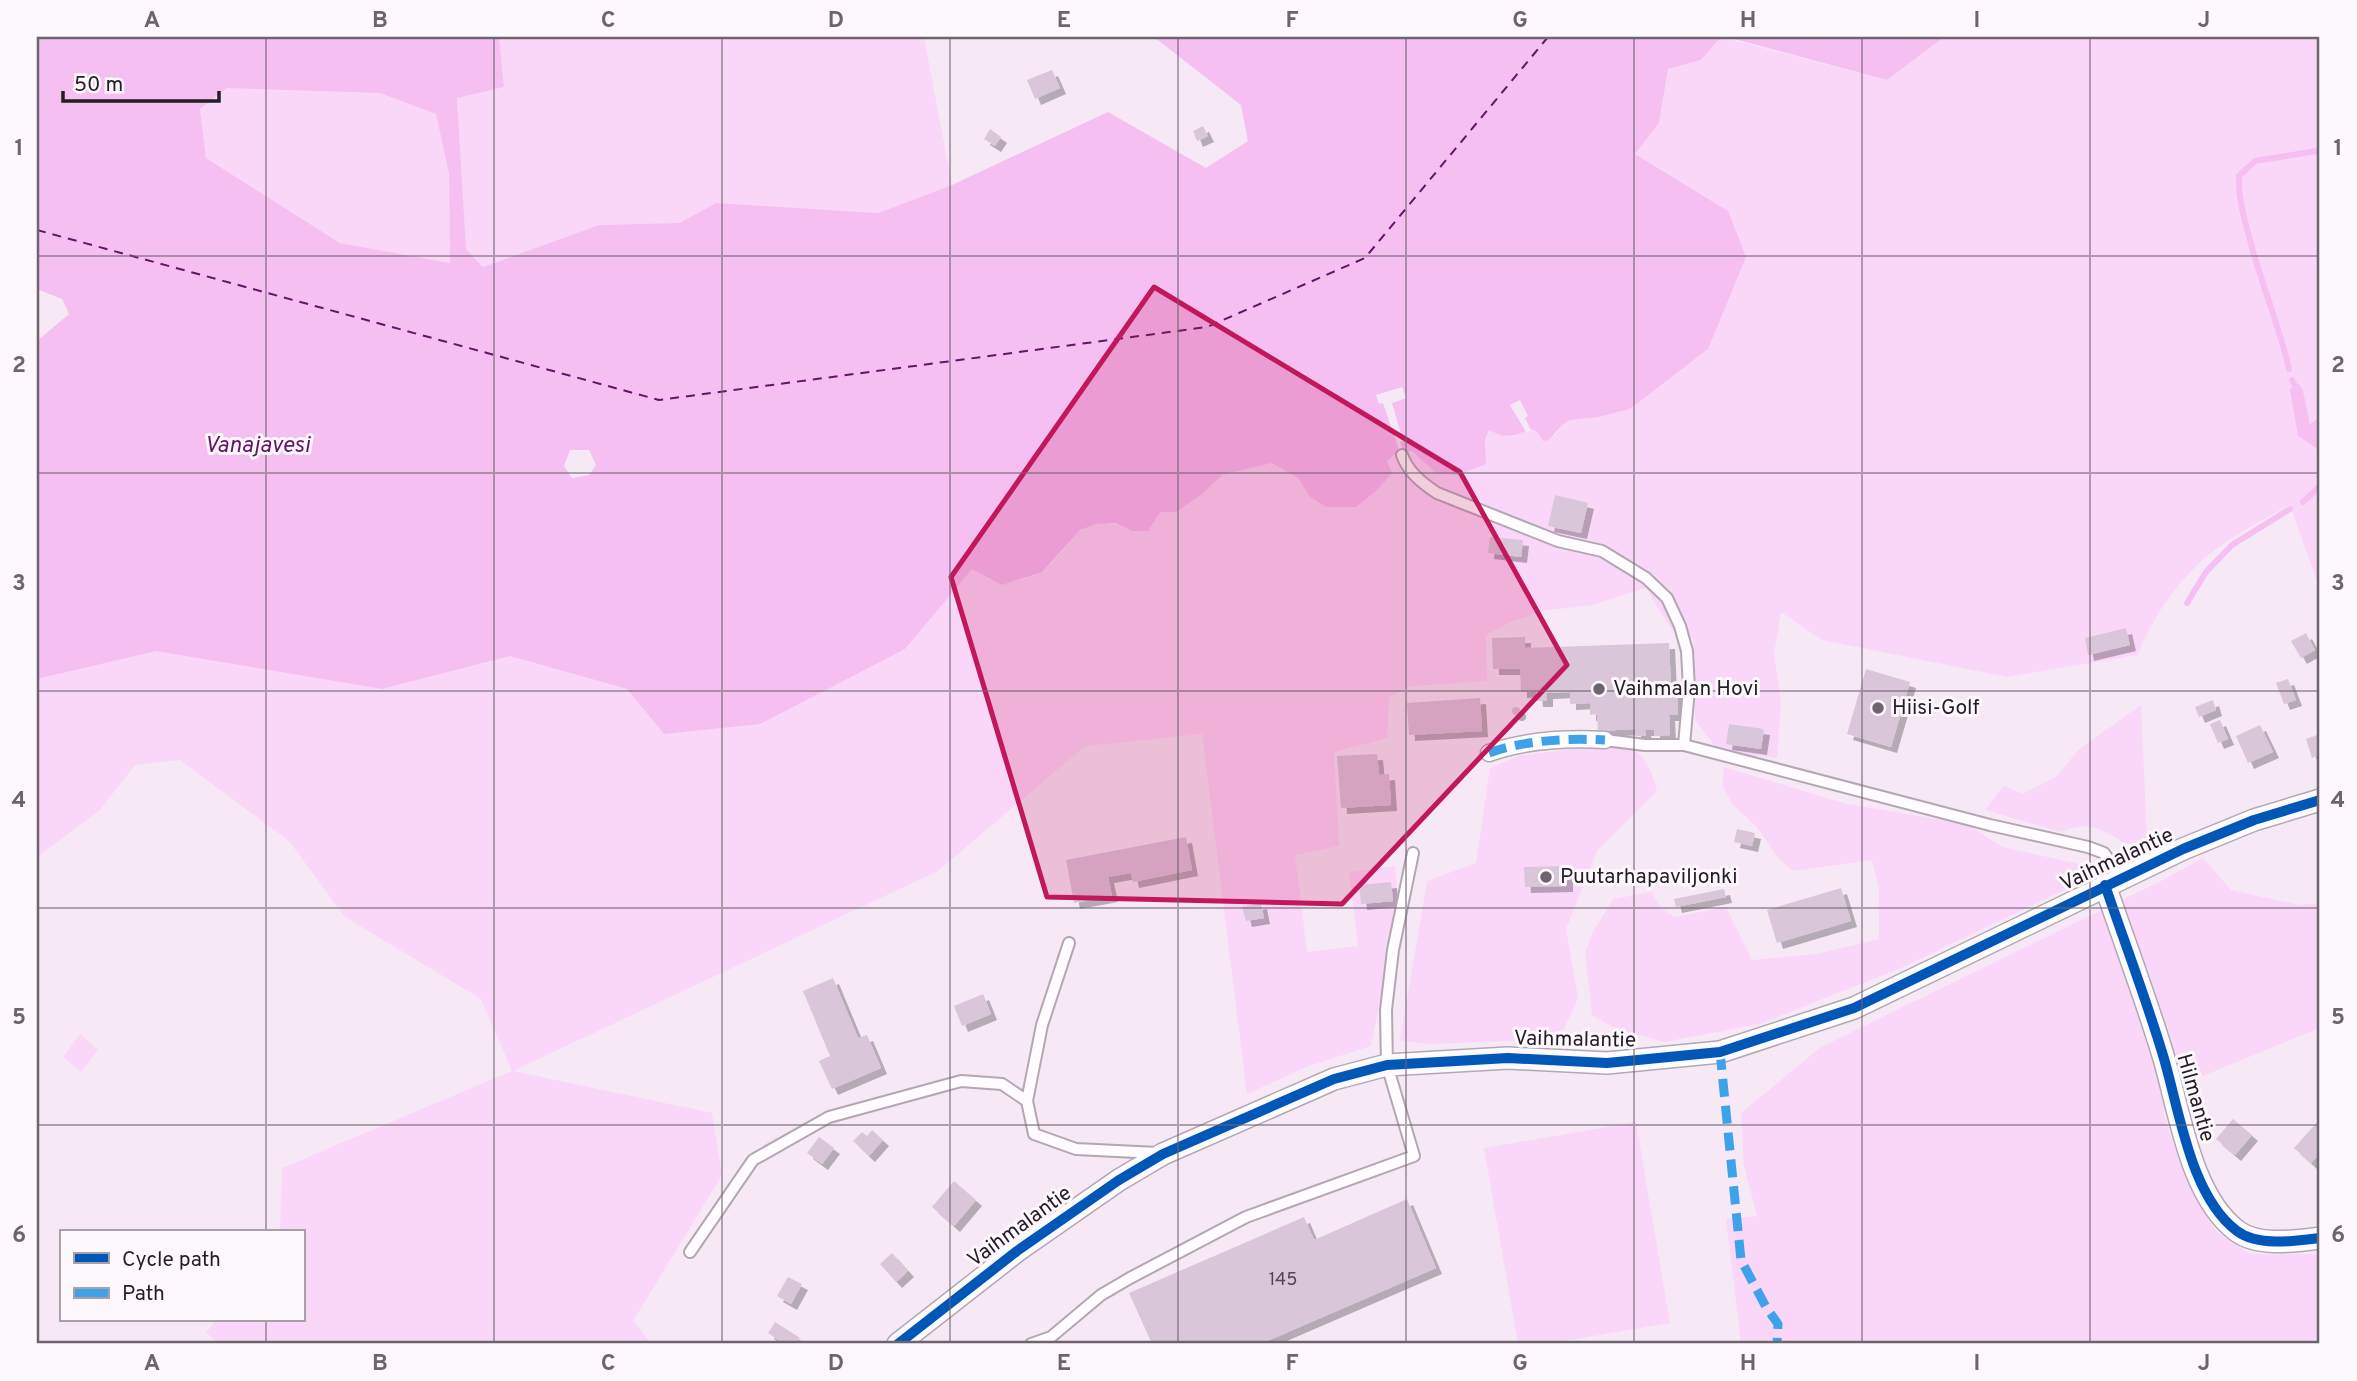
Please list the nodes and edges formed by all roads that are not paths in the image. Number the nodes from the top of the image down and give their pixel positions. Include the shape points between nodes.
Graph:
1 (1402, 454) dead end
2 (1605, 740) joint
3 (1684, 745) junction
4 (1489, 753) dead end
5 (2320, 800) edge
6 (1413, 853) dead end
7 (2114, 881) junction
8 (1069, 943) dead end
9 (1387, 1065) junction
10 (1027, 1101) junction
11 (1164, 1154) junction
12 (2320, 1238) edge
13 (690, 1252) dead end
14 (908, 1342) edge
15 (1031, 1344) edge

1 - 3 lane via 1422,483 1437,493 1558,541 1601,551 1646,578 1667,598 1687,651
2 - 3 lane
2 - 4 street via 1557,740
3 - 7 lane via 2088,847 2104,853
5 - 7 street, Vaihmalantie via 2254,820
6 - 9 lane via 1387,998
7 - 9 street, Vaihmalantie via 1854,1008 1720,1052 1607,1063 1508,1058
7 - 12 street, Hilmantie via 2203,1188 2238,1232 2259,1240
8 - 10 lane via 1042,1025
9 - 11 street, Vaihmalantie via 1334,1079
9 - 15 lane via 1414,1156 1246,1217 1101,1295 1051,1337
10 - 11 lane via 1034,1134 1076,1149
10 - 13 lane via 1002,1084 961,1081 829,1116 753,1160
11 - 14 street, Vaihmalantie via 1017,1251

